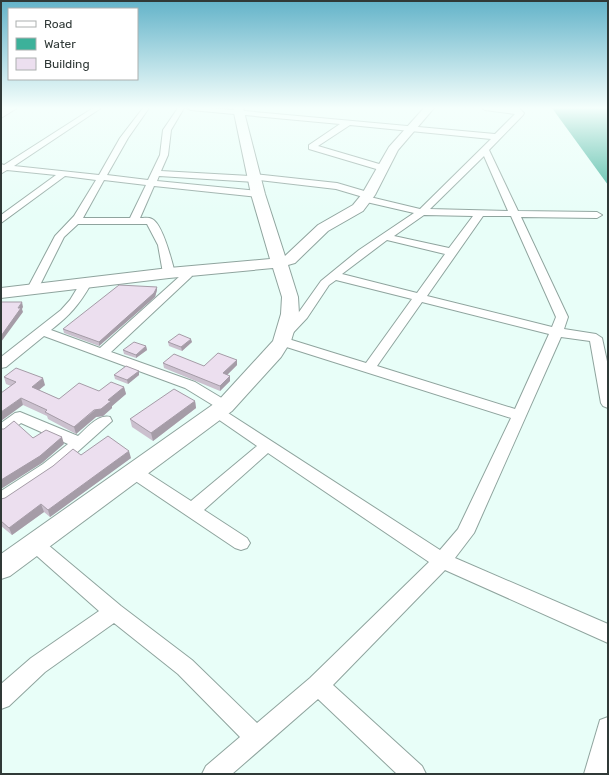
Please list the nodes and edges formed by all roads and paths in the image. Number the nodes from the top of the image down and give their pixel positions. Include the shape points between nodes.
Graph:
1 (41, 144) edge
2 (121, 144) edge
3 (165, 144) edge
4 (247, 144) edge
5 (316, 144) edge
6 (397, 144) edge
7 (491, 144) edge
8 (485, 150) junction
9 (383, 168) junction
10 (3, 169) edge
11 (156, 173) junction
12 (63, 174) junction
13 (254, 178) junction
14 (101, 179) junction
15 (151, 183) junction
16 (258, 194) junction
17 (367, 197) junction
18 (422, 212) junction
19 (479, 214) junction
20 (516, 214) junction
21 (597, 215) dead end
22 (1, 220) edge
23 (134, 220) junction
24 (74, 222) junction
25 (386, 237) junction
26 (451, 252) junction
27 (279, 263) junction
28 (176, 272) junction
29 (335, 276) junction
30 (85, 284) junction
31 (32, 291) junction
32 (1, 293) edge
33 (419, 297) junction
34 (42, 331) junction
35 (556, 332) junction
36 (284, 337) junction
37 (100, 354) junction
38 (1, 364) edge
39 (369, 368) junction
40 (608, 403) edge
41 (221, 409) junction
42 (519, 416) junction
43 (105, 421) dead end
44 (1, 431) edge
45 (78, 442) junction
46 (268, 445) junction
47 (134, 472) junction
48 (1, 499) edge
49 (192, 510) junction
50 (241, 543) dead end
51 (35, 544) junction
52 (442, 561) junction
53 (3, 563) edge
54 (114, 612) junction
55 (608, 634) edge
56 (318, 685) junction
57 (1, 698) edge
58 (608, 728) edge
59 (255, 737) junction
60 (214, 774) edge
61 (414, 774) edge
62 (596, 774) edge

1 - 10 street
2 - 14 street
3 - 11 street via 164,155
4 - 13 street
5 - 9 street via 312,148
6 - 9 street
7 - 8 street
8 - 18 street
8 - 20 street
9 - 17 street
10 - 12 street
11 - 13 street
11 - 15 street
12 - 14 street
12 - 22 street
13 - 16 street
13 - 17 street via 337,186
14 - 15 street
14 - 24 street
15 - 16 street
15 - 23 street
16 - 27 street
17 - 18 street
17 - 27 street via 358,208 322,228 290,260
18 - 19 street
18 - 25 street
19 - 20 street
19 - 26 street
20 - 21 street
20 - 35 street via 562,317
23 - 24 street
23 - 28 street via 150,221
24 - 31 street via 60,236
25 - 26 street
25 - 29 street via 363,252
26 - 33 street
27 - 28 street
27 - 36 street via 290,297 290,314
28 - 30 street
28 - 37 street via 186,276
29 - 33 street
29 - 36 street via 324,284
30 - 31 street
30 - 34 street via 65,313
31 - 32 street
33 - 35 street
33 - 39 street
34 - 37 street
34 - 38 street
35 - 40 street via 596,338
35 - 42 street
36 - 39 street
36 - 41 street via 274,353
37 - 41 street via 190,385
39 - 42 street
41 - 46 street
41 - 47 street
42 - 52 street via 465,533
43 - 45 street
44 - 45 street via 20,417
45 - 48 street via 49,468
46 - 49 street
46 - 52 street
47 - 49 street
47 - 51 street
49 - 50 street
51 - 53 street
51 - 54 street
52 - 55 street
52 - 56 street
54 - 57 street via 38,664
54 - 59 street via 185,667
56 - 59 street
56 - 61 street
58 - 62 street
59 - 60 street

